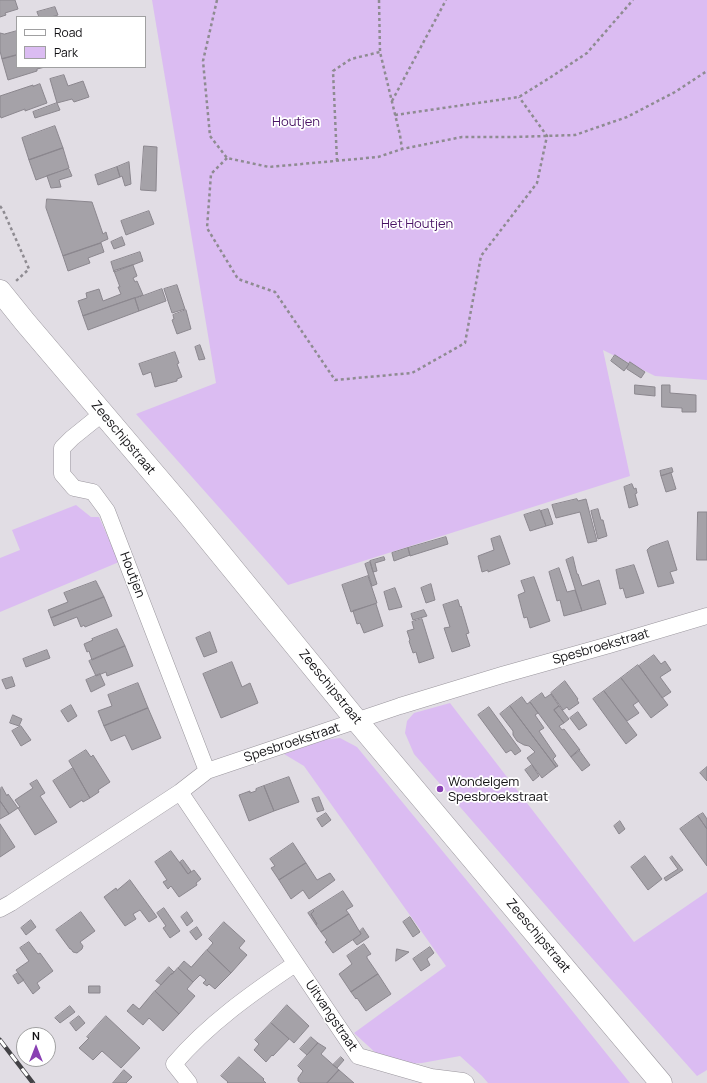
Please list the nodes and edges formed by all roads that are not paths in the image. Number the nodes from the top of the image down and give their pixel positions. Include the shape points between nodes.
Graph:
1 (2, 293) edge
2 (103, 413) junction
3 (707, 616) edge
4 (357, 721) junction
5 (207, 771) junction
6 (180, 792) junction
7 (0, 909) edge
8 (295, 964) junction
9 (189, 1083) edge
10 (466, 1083) edge
11 (661, 1083) edge

1 - 2 main road, Zeeschipstraat
2 - 4 main road, Zeeschipstraat
2 - 5 street, Houtjen via 62,448 62,474 74,488 93,492 107,511
3 - 4 street, Spesbroekstraat via 502,675
4 - 5 street, Spesbroekstraat
4 - 11 main road, Zeeschipstraat
5 - 6 street, Spesbroekstraat
6 - 7 street, Spesbroekstraat
6 - 8 street, Uitvangstraat
8 - 9 street via 250,995 190,1046 174,1064
8 - 10 street, Uitvangstraat via 358,1056 431,1077

